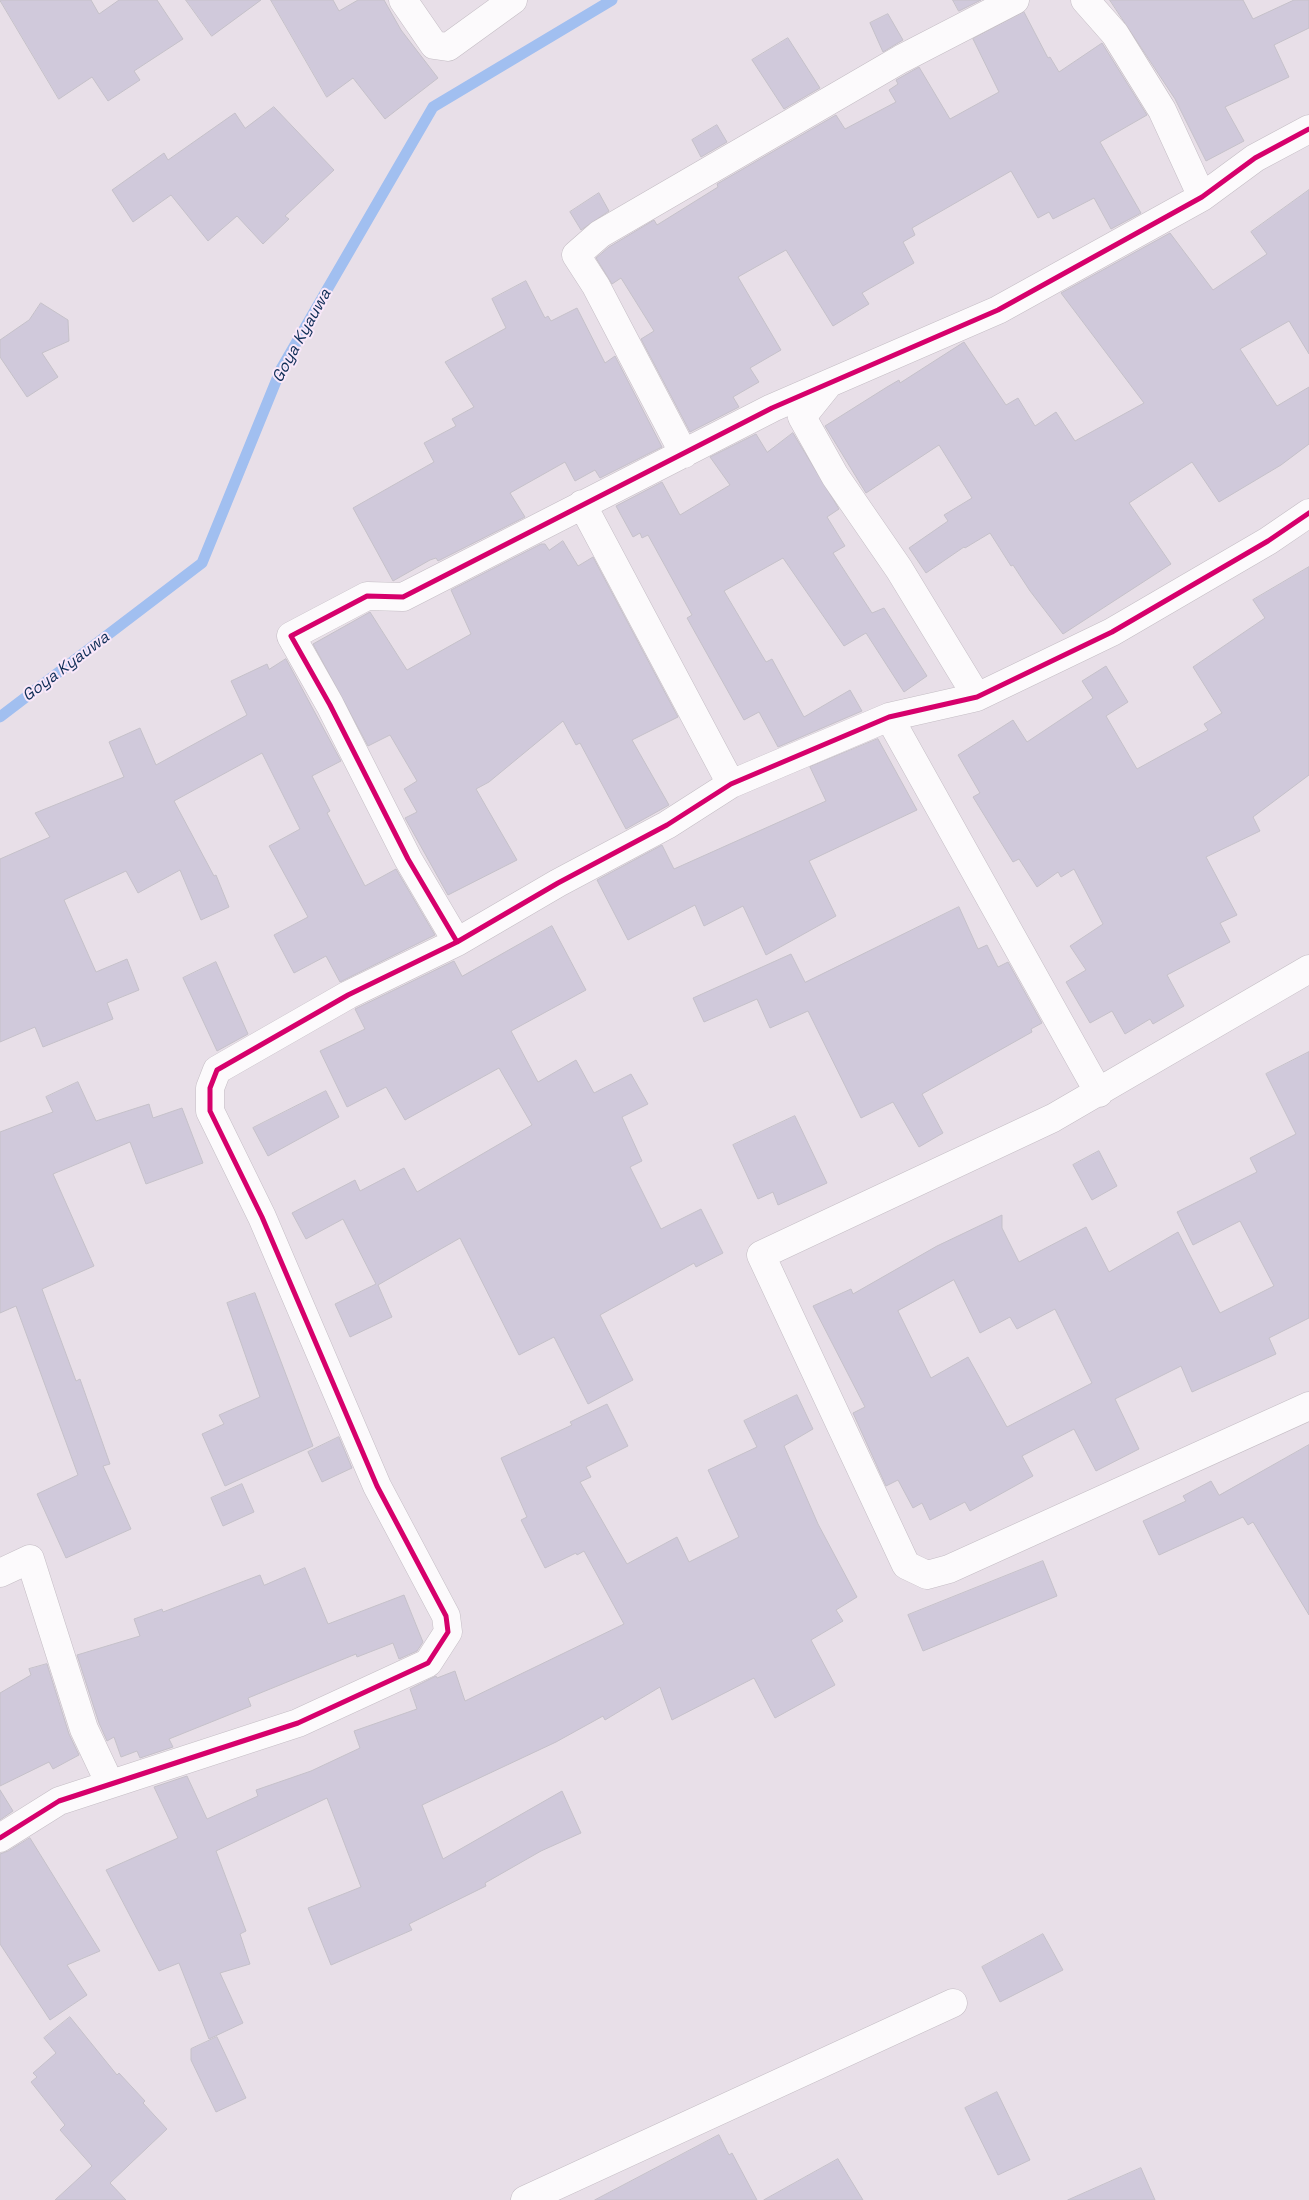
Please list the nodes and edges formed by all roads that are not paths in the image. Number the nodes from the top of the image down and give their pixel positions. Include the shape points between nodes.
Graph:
1 (403, 0) edge
2 (513, 0) edge
3 (1015, 0) edge
4 (1085, 0) edge
5 (1309, 129) edge
6 (1202, 197) junction
7 (829, 383) junction
8 (684, 454) junction
9 (582, 504) junction
10 (1309, 513) edge
11 (977, 697) junction
12 (889, 717) junction
13 (731, 784) junction
14 (457, 942) junction
15 (1309, 969) edge
16 (1099, 1093) junction
17 (1309, 1406) edge
18 (0, 1573) edge
19 (110, 1784) junction
20 (0, 1838) edge
21 (953, 2003) dead end
22 (525, 2200) edge

1 - 2 street via 434,45 448,47
3 - 8 street via 875,74 600,234 576,255 596,286
4 - 6 street via 1115,34 1162,110
5 - 6 street via 1255,158
6 - 7 street via 998,310
7 - 8 street via 772,408
7 - 11 street via 802,417 835,476 899,569
8 - 9 street
9 - 13 street
9 - 14 street via 403,597 367,596 291,636 408,859
10 - 11 street via 1268,541 1112,632
11 - 12 street
12 - 13 street
12 - 16 street
13 - 14 street via 666,825
14 - 19 street via 348,995 217,1070 210,1088 210,1111 262,1217 377,1486 446,1616 448,1632 428,1663 298,1723
15 - 16 street
16 - 17 street via 1009,1140 761,1255 906,1564 928,1575 949,1569
18 - 19 street via 30,1558 84,1729
19 - 20 street via 58,1801
21 - 22 street

